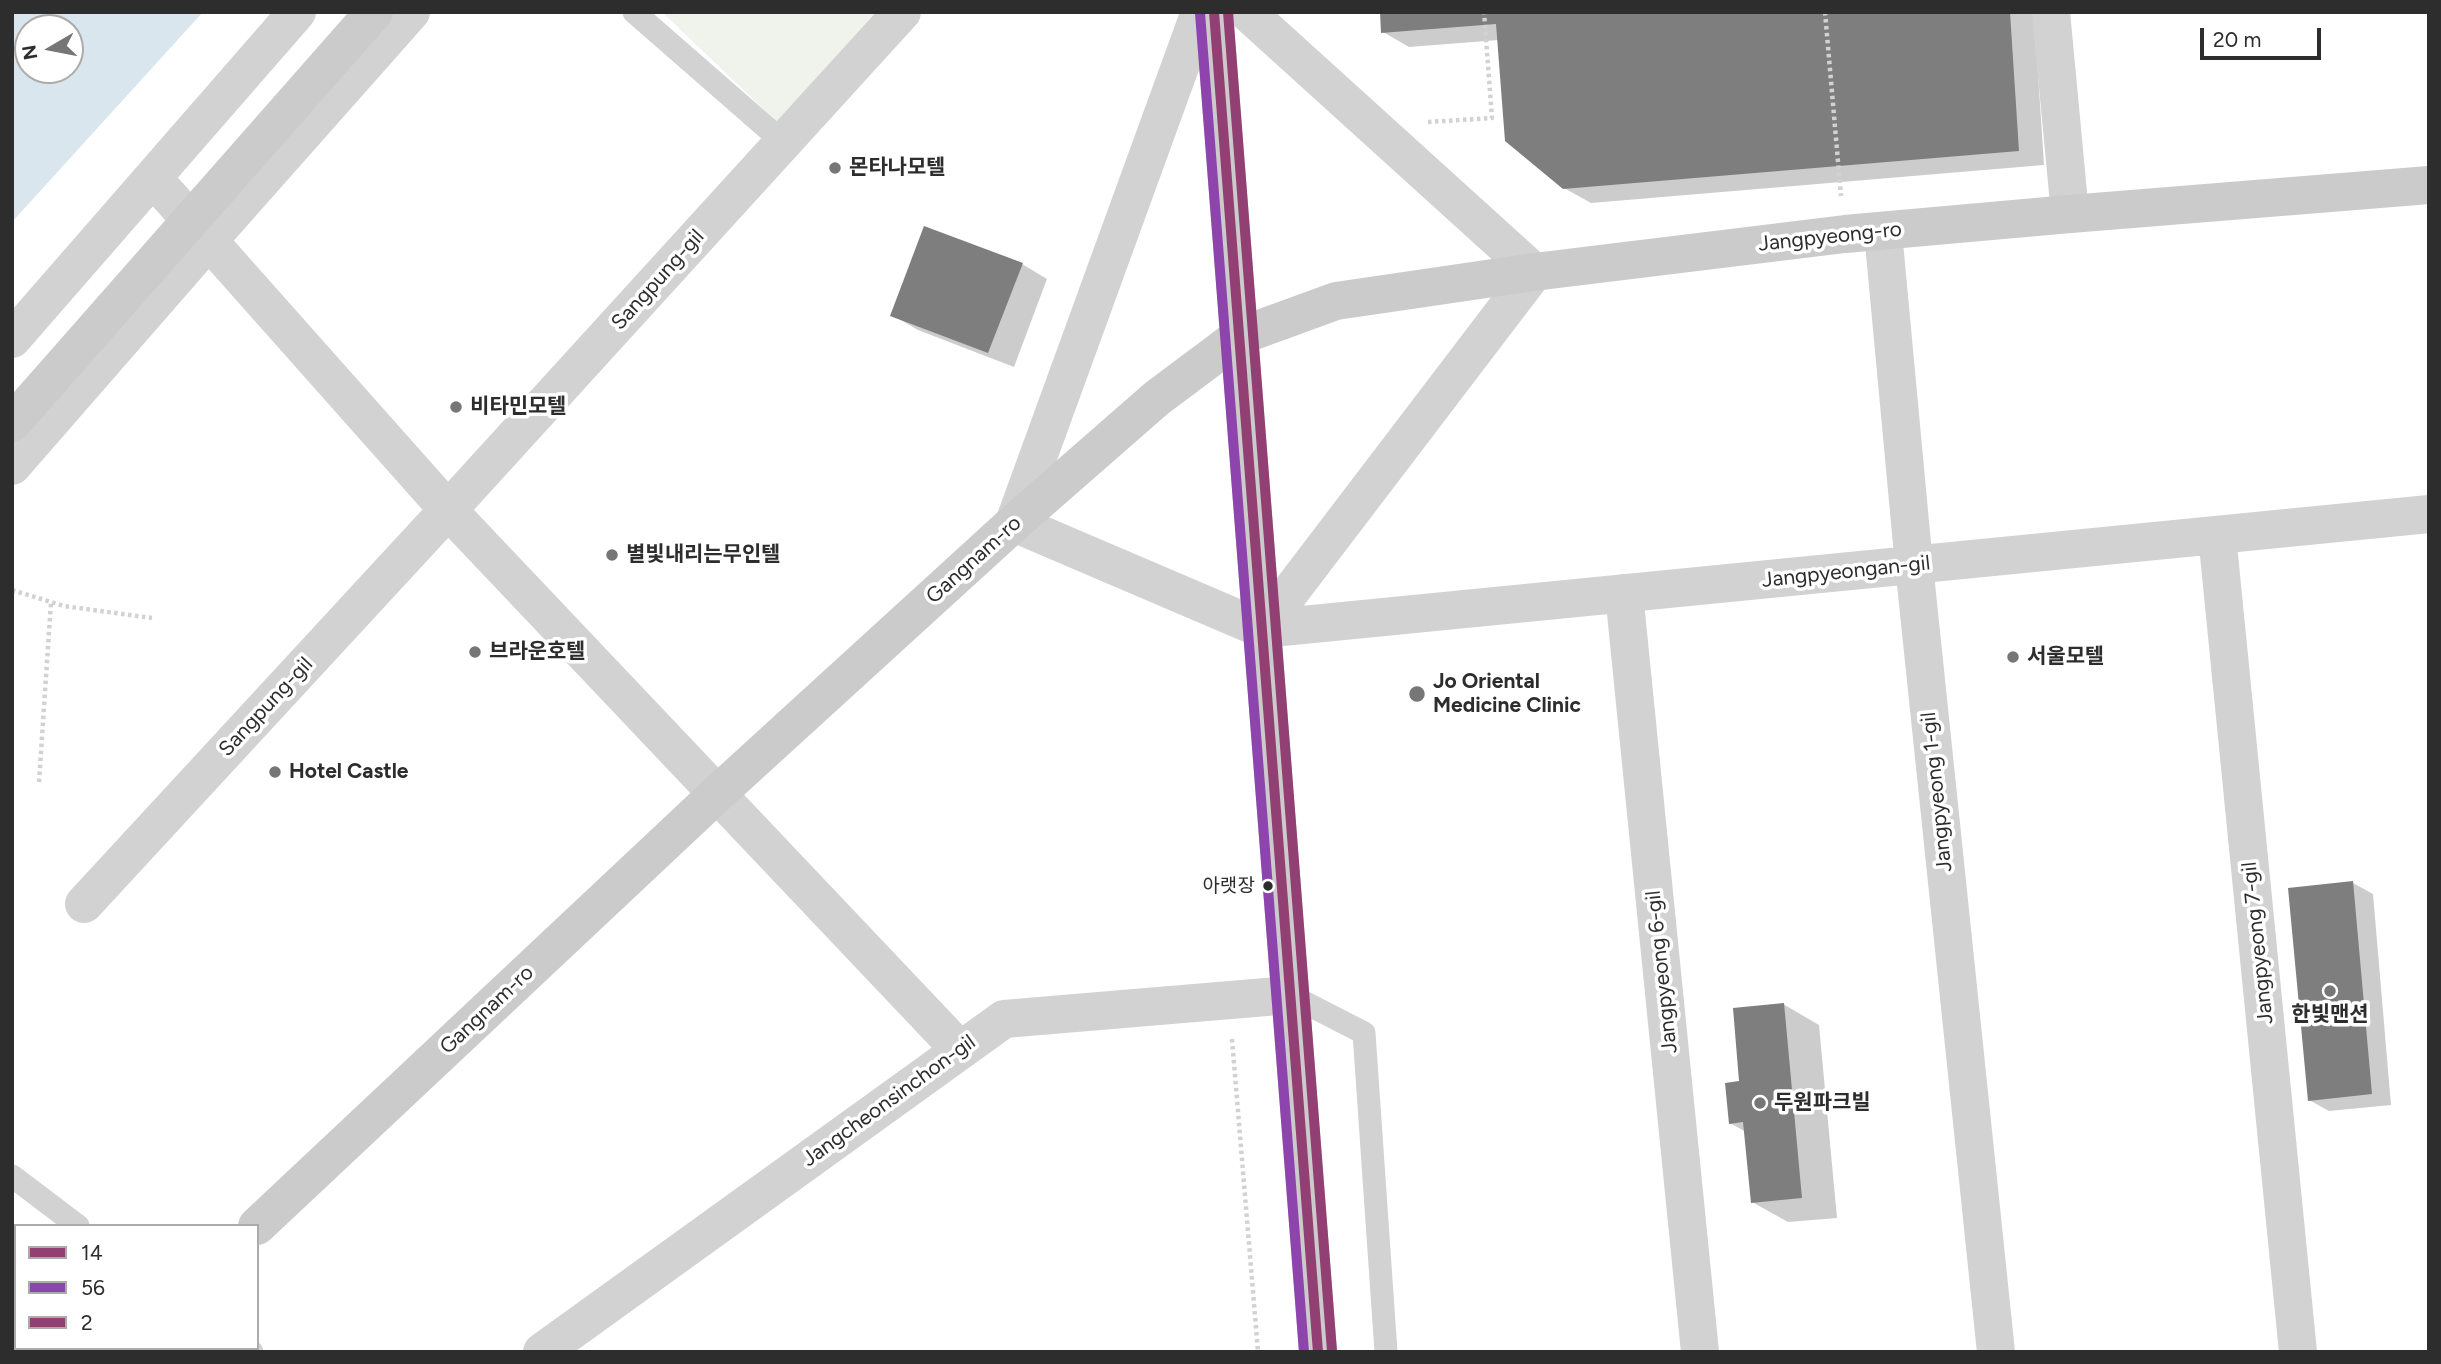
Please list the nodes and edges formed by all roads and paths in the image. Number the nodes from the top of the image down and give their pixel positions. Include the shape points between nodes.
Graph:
1 (298, 12) edge
2 (347, 12) edge
3 (374, 12) edge
4 (411, 12) edge
5 (634, 12) edge
6 (902, 12) edge
7 (1200, 12) edge
8 (1214, 12) edge
9 (1247, 12) edge
10 (1484, 12) edge
11 (1825, 12) edge
12 (2051, 12) edge
13 (1415, 122) dead end
14 (783, 142) junction
15 (153, 178) junction
16 (2429, 185) edge
17 (2070, 214) junction
18 (1883, 232) junction
19 (1845, 234) junction
20 (209, 240) junction
21 (1535, 272) junction
22 (1240, 336) junction
23 (12, 339) edge
24 (12, 394) edge
25 (12, 423) edge
26 (12, 466) edge
27 (448, 510) junction
28 (2429, 514) edge
29 (1014, 523) junction
30 (2217, 535) junction
31 (1914, 565) junction
32 (12, 590) edge
33 (1624, 593) junction
34 (51, 603) junction
35 (152, 618) dead end
36 (1262, 629) junction
37 (39, 782) dead end
38 (717, 794) junction
39 (84, 904) dead end
40 (1290, 995) junction
41 (1228, 1000) junction
42 (960, 1050) junction
43 (12, 1176) edge
44 (75, 1224) edge
45 (259, 1224) edge
46 (542, 1352) edge
47 (1258, 1352) edge
48 (1318, 1352) edge
49 (1386, 1352) edge
50 (1700, 1352) edge
51 (1996, 1352) edge
52 (2298, 1352) edge

1 - 15 street
2 - 24 main road
3 - 25 main road, bridge
4 - 20 street
5 - 14 lane
6 - 14 street, Sangpung-gil
7 - 29 street
8 - 22 main road
9 - 21 street
10 - 13 path via 1492,118
11 - 19 path
12 - 17 street
14 - 27 street, Sangpung-gil
15 - 20 street
15 - 23 street
16 - 17 main road, Jangpyeong-ro
17 - 18 main road, Jangpyeong-ro
18 - 19 main road, Jangpyeong-ro
18 - 31 street, Jangpyeong 1-gil
19 - 21 main road, Jangpyeong-ro
20 - 26 street
20 - 27 street
21 - 22 main road, Jangpyeong-ro via 1336,301
21 - 36 street
22 - 29 main road, Gangnam-ro via 1157,398
22 - 36 main road
27 - 38 street
27 - 39 street, Sangpung-gil
28 - 30 street, Jangpyeongan-gil
29 - 36 street
29 - 38 main road, Gangnam-ro
30 - 31 street, Jangpyeongan-gil
30 - 52 street, Jangpyeong 7-gil
31 - 33 street, Jangpyeongan-gil
31 - 51 street, Jangpyeong 1-gil
32 - 34 path
33 - 36 street, Jangpyeongan-gil
33 - 50 street, Jangpyeong 6-gil
34 - 35 path
34 - 37 path
36 - 40 main road
38 - 42 street
38 - 45 main road, Gangnam-ro
40 - 41 street, Jangcheonsinchon-gil
40 - 48 main road
40 - 49 lane via 1364,1033
41 - 42 street, Jangcheonsinchon-gil via 1004,1019
41 - 47 path
42 - 46 street, Jangcheonsinchon-gil
43 - 44 lane

